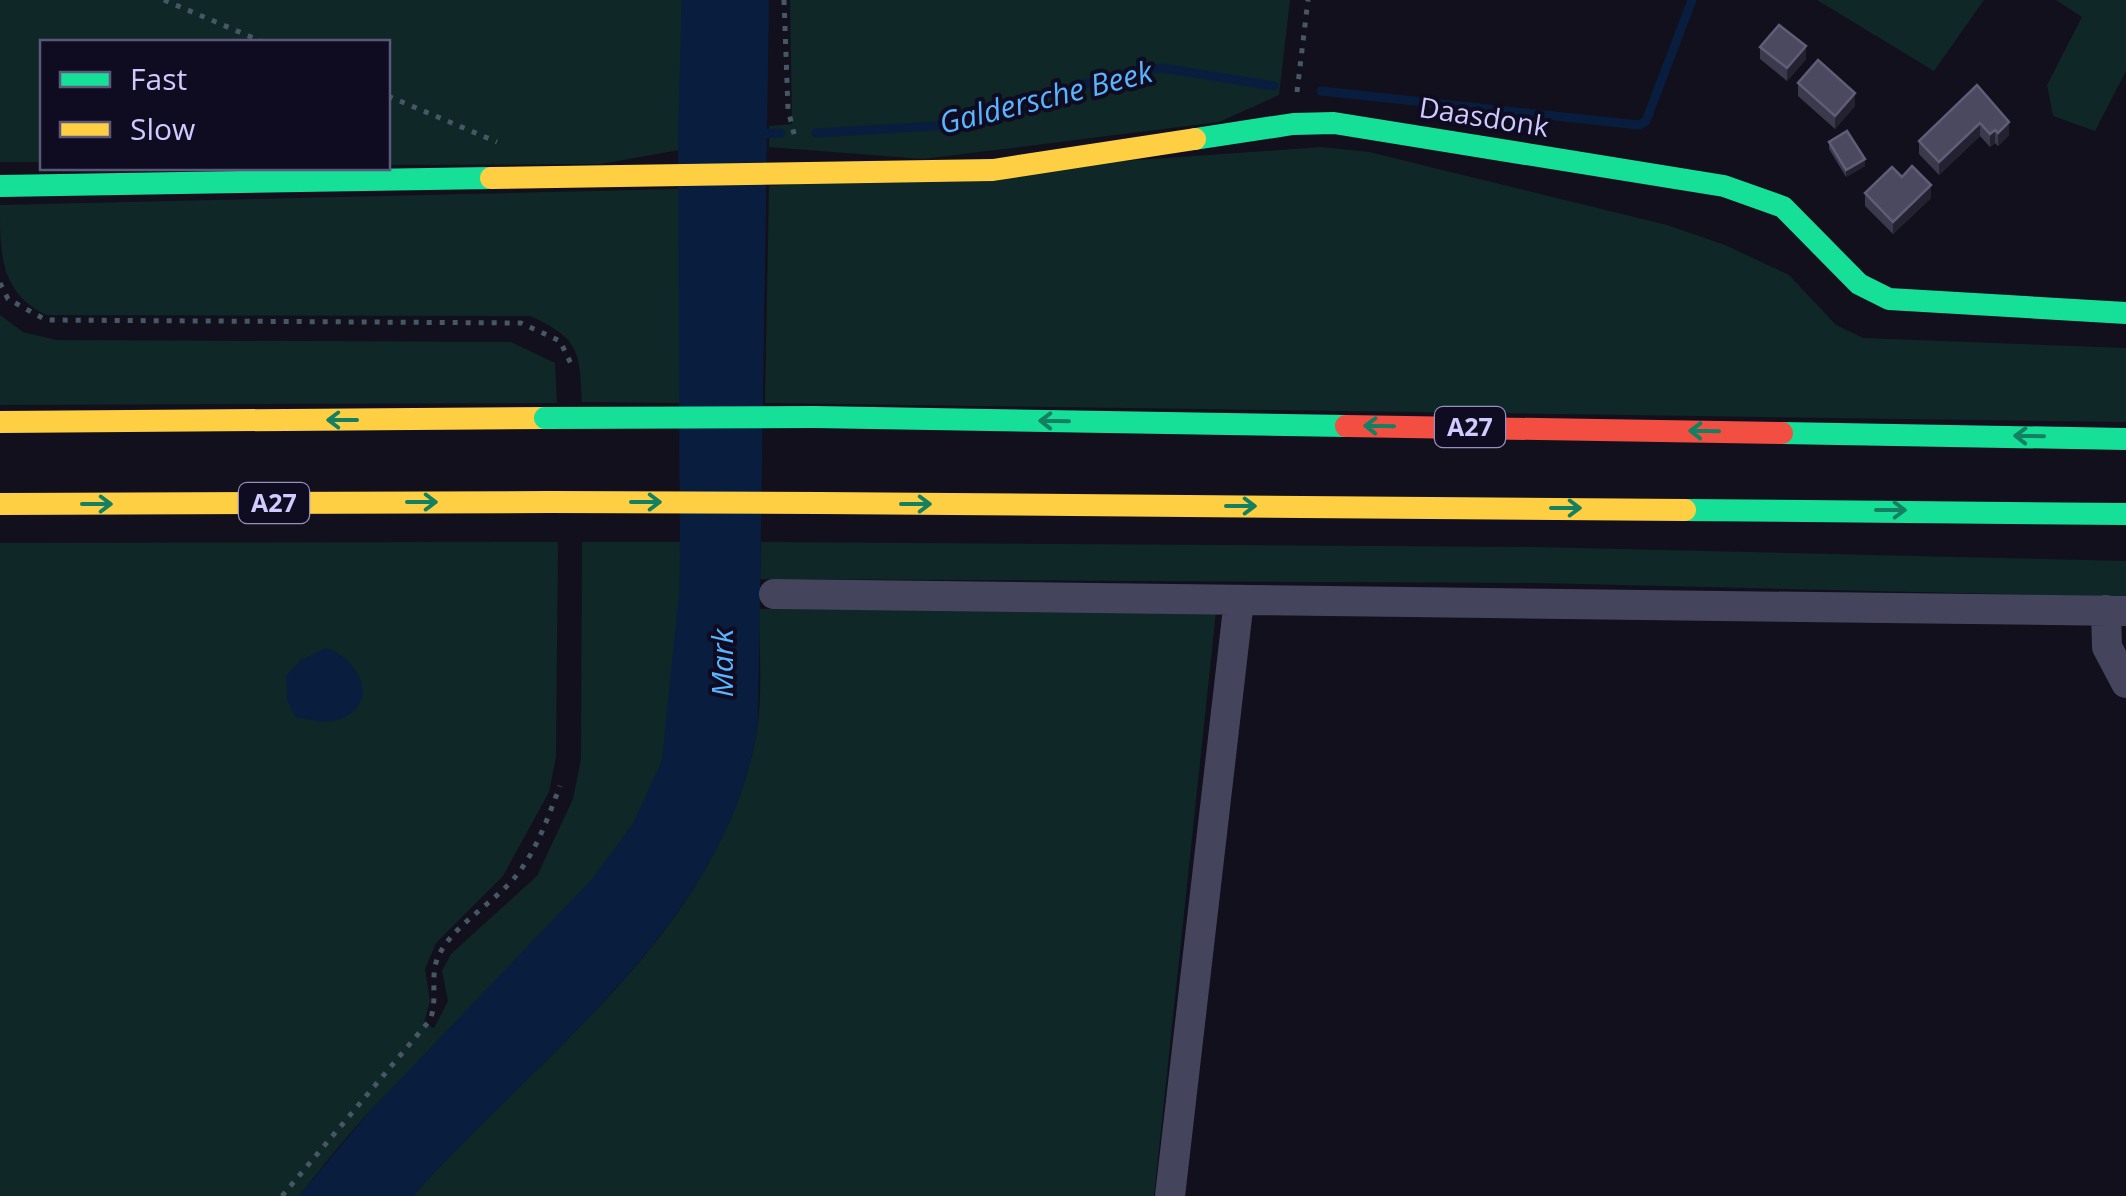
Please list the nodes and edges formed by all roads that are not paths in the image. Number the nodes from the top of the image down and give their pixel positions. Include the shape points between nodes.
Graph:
1 (0, 186) edge
2 (2126, 312) edge
3 (0, 422) edge
4 (2126, 439) edge
5 (0, 504) edge
6 (2126, 514) edge
7 (774, 594) dead end
8 (1239, 600) junction
9 (2116, 611) edge
10 (2126, 683) edge
11 (1170, 1196) edge

1 - 2 main road, Daasdonk via 992,170 1334,123 1758,195 1788,210 1849,279 1889,298
4 -> 3 main road, A27, bridge via 814,417
5 -> 6 main road, A27, bridge
7 - 8 street
8 - 9 street
8 - 11 street
9 - 10 street via 2107,647

